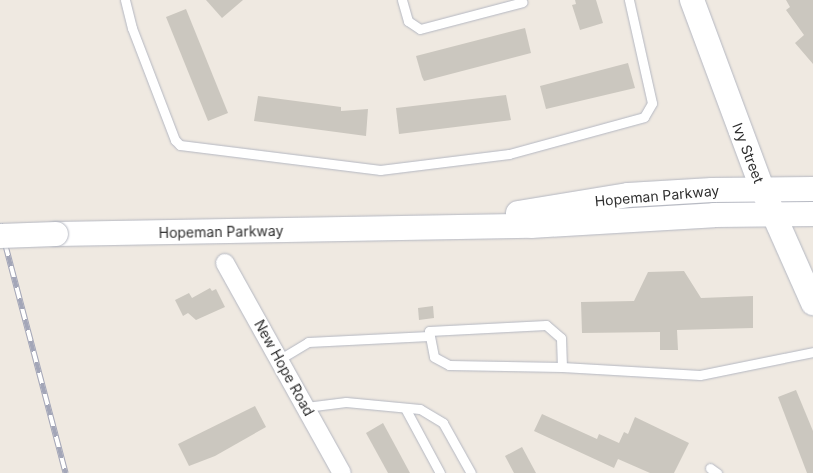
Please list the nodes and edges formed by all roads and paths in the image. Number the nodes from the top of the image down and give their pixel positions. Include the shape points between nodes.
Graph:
1 (125, 0) edge
2 (402, 0) edge
3 (629, 0) edge
4 (692, 0) edge
5 (523, 2) dead end
6 (762, 188) junction
7 (813, 189) edge
8 (813, 214) edge
9 (774, 215) junction
10 (443, 226) junction
11 (0, 236) edge
12 (225, 263) dead end
13 (813, 303) edge
14 (429, 336) junction
15 (813, 352) edge
16 (280, 359) junction
17 (562, 367) junction
18 (306, 407) junction
19 (405, 408) junction
20 (342, 473) edge
21 (440, 473) edge
22 (471, 473) edge

1 - 3 lane via 132,28 175,140 180,145 380,170 509,154 644,117 652,104
2 - 5 lane via 408,21 420,29
4 - 6 main road, Ivy Street
6 - 7 main road, Hopeman Parkway
6 - 9 main road, Ivy Street
6 - 10 main road, Hopeman Parkway via 628,195
8 - 9 main road, Hopeman Parkway
9 - 10 main road, Hopeman Parkway via 714,215 532,226
9 - 13 main road, Ivy Street
10 - 11 main road, Hopeman Parkway, bridge
12 - 16 street, New Hope Road
14 - 16 lane via 308,342
14 - 17 lane via 434,357 449,366
14 - 17 lane via 429,331 546,325 561,338
15 - 17 lane via 700,375
16 - 18 street, New Hope Road
18 - 19 lane via 346,402
18 - 20 street, New Hope Road
19 - 21 lane
19 - 22 lane via 420,409 443,424

